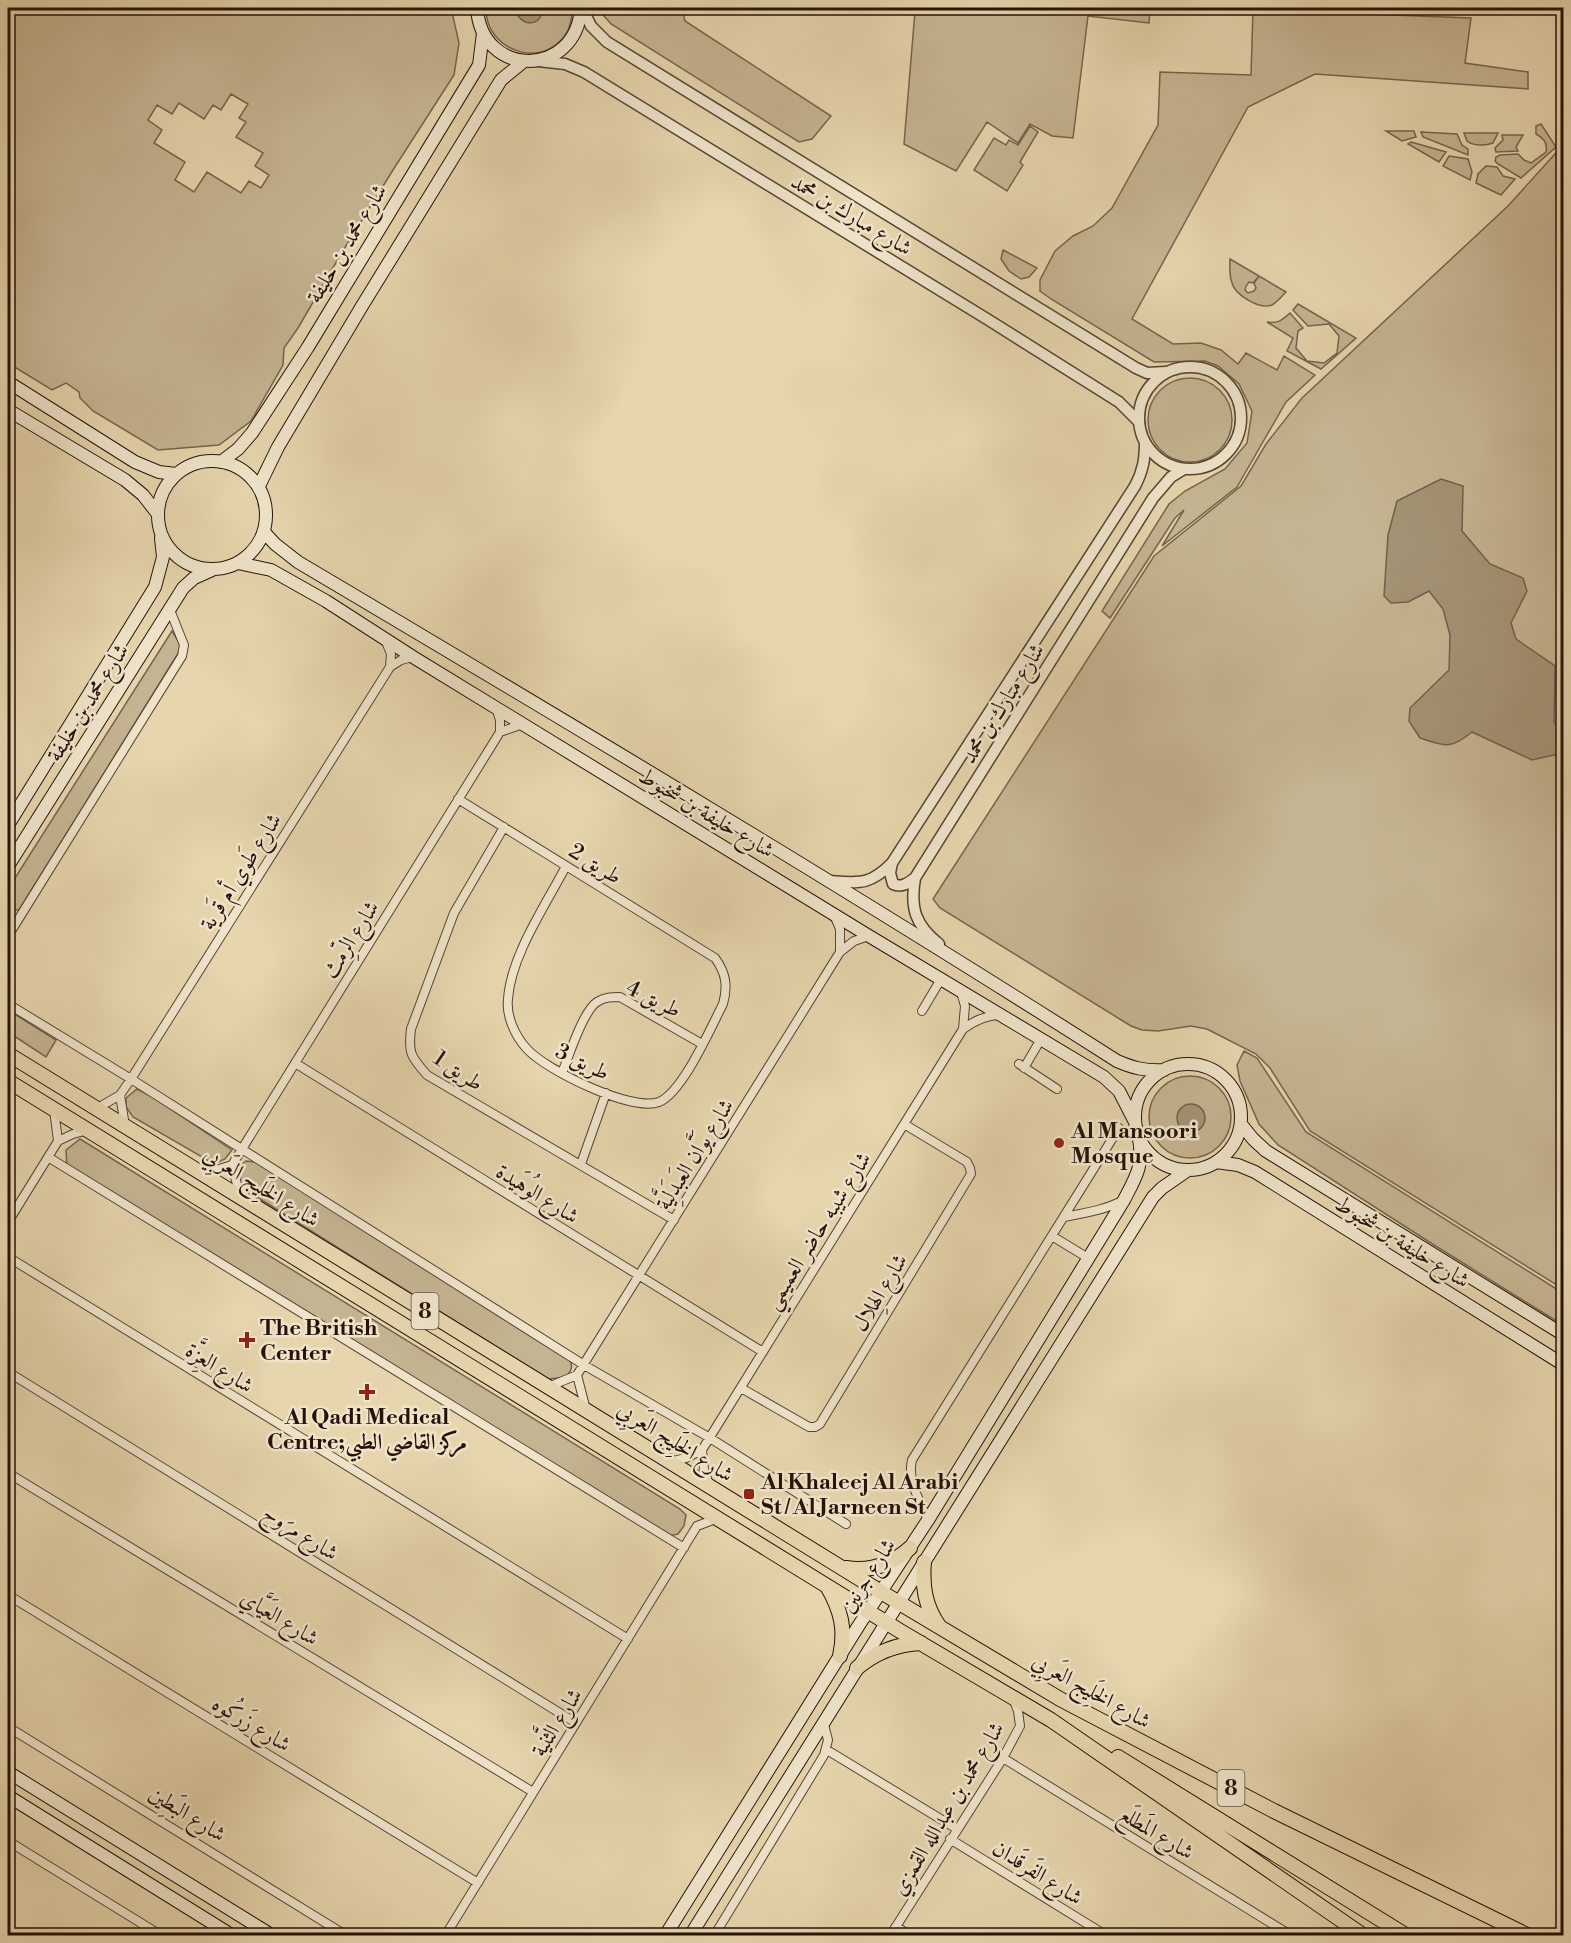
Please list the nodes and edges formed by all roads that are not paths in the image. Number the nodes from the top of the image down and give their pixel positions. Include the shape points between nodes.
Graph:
1 (477, 8) edge
2 (582, 8) edge
3 (483, 33) junction
4 (529, 61) junction
5 (1166, 372) junction
6 (8, 382) edge
7 (9, 412) edge
8 (1138, 421) junction
9 (1145, 442) junction
10 (221, 462) junction
11 (1184, 468) junction
12 (177, 474) junction
13 (259, 486) junction
14 (157, 513) junction
15 (264, 532) junction
16 (161, 534) junction
17 (238, 563) junction
18 (212, 570) junction
19 (170, 610) junction
20 (385, 639) junction
21 (412, 657) junction
22 (390, 667) junction
23 (496, 707) junction
24 (524, 724) junction
25 (500, 732) junction
26 (458, 799) junction
27 (8, 825) edge
28 (504, 827) junction
29 (892, 863) junction
30 (8, 866) edge
31 (567, 866) junction
32 (915, 878) junction
33 (826, 881) junction
34 (833, 913) junction
35 (11, 922) edge
36 (8, 936) edge
37 (870, 936) junction
38 (840, 952) junction
39 (715, 957) joint
40 (961, 961) junction
41 (941, 979) junction
42 (960, 991) junction
43 (8, 1004) edge
44 (922, 1011) dead end
45 (1002, 1016) junction
46 (963, 1029) junction
47 (1041, 1039) junction
48 (702, 1044) junction
49 (8, 1054) edge
50 (295, 1063) junction
51 (1164, 1070) junction
52 (562, 1073) junction
53 (131, 1079) junction
54 (8, 1081) edge
55 (1057, 1089) dead end
56 (606, 1094) junction
57 (120, 1095) junction
58 (54, 1109) junction
59 (96, 1109) junction
60 (1135, 1122) junction
61 (904, 1124) junction
62 (1240, 1124) junction
63 (124, 1126) junction
64 (1119, 1128) dead end
65 (88, 1130) junction
66 (1139, 1139) junction
67 (58, 1142) junction
68 (242, 1149) junction
69 (48, 1157) junction
70 (1216, 1162) junction
71 (581, 1164) junction
72 (232, 1165) junction
73 (1188, 1170) junction
74 (202, 1174) junction
75 (1077, 1196) junction
76 (240, 1198) junction
77 (1124, 1200) junction
78 (1092, 1212) junction
79 (1064, 1217) junction
80 (674, 1220) junction
81 (8, 1222) edge
82 (1052, 1236) junction
83 (8, 1257) edge
84 (1088, 1258) junction
85 (639, 1276) junction
86 (1563, 1335) edge
87 (763, 1352) junction
88 (584, 1365) junction
89 (1563, 1365) edge
90 (8, 1372) edge
91 (577, 1375) junction
92 (548, 1387) junction
93 (741, 1388) junction
94 (586, 1411) junction
95 (710, 1438) junction
96 (702, 1450) junction
97 (669, 1462) junction
98 (8, 1473) edge
99 (710, 1487) junction
100 (692, 1502) junction
101 (718, 1518) junction
102 (928, 1520) junction
103 (846, 1524) dead end
104 (697, 1526) junction
105 (684, 1548) junction
106 (910, 1548) junction
107 (924, 1562) junction
108 (843, 1568) junction
109 (826, 1585) junction
110 (881, 1592) junction
111 (8, 1595) edge
112 (898, 1603) junction
113 (869, 1611) junction
114 (886, 1622) junction
115 (940, 1628) junction
116 (628, 1640) junction
117 (921, 1643) junction
118 (840, 1656) junction
119 (857, 1668) junction
120 (1012, 1696) junction
121 (1051, 1720) junction
122 (824, 1721) junction
123 (576, 1723) junction
124 (8, 1727) edge
125 (827, 1750) junction
126 (1003, 1758) junction
127 (8, 1772) edge
128 (533, 1792) junction
129 (8, 1796) edge
130 (957, 1829) junction
131 (950, 1839) junction
132 (8, 1841) edge
133 (478, 1883) junction
134 (896, 1926) junction
135 (162, 1935) edge
136 (233, 1935) edge
137 (273, 1935) edge
138 (347, 1935) edge
139 (445, 1935) edge
140 (665, 1935) edge
141 (690, 1935) edge
142 (714, 1935) edge
143 (890, 1935) edge
144 (910, 1935) edge
145 (1107, 1935) edge
146 (1292, 1935) edge
147 (1364, 1935) edge
148 (1407, 1935) edge
149 (1529, 1935) edge

1 - 3 main road
2 - 4 main road, شارع محمد بن خليفة via 575,34 567,46 555,55
2 - 5 street, شارع مبارك بن محمد via 591,26 607,42 1136,368 1147,373
3 - 4 main road via 507,57
3 - 10 main road, شارع محمد بن خليفة via 478,65 308,347 252,433
4 - 8 street, شارع مبارك بن محمد via 555,62 584,72 1119,402
4 - 13 main road, شارع محمد بن خليفة via 501,80 290,426
5 - 8 street via 1145,393
5 - 11 street via 1200,367 1216,373 1238,400 1239,434 1230,449 1201,468
6 - 12 main road via 143,466
7 - 14 main road via 125,480
8 - 9 street
9 - 11 street via 1168,464
9 - 29 street, شارع مبارك بن محمد via 1142,473 1135,486
10 - 12 main road via 205,461
10 - 13 main road via 236,466
11 - 32 street, شارع مبارك بن محمد via 1153,498
12 - 14 main road via 166,485
13 - 15 main road via 267,516
14 - 16 main road
15 - 17 main road via 249,555
15 - 33 main road, شارع خليفة بن شخبوط via 298,562
16 - 18 main road via 168,549 181,560
16 - 27 main road, شارع محمد بن خليفة via 163,557 155,587
17 - 18 main road
17 - 20 main road, شارع خليفة بن شخبوط via 271,570
18 - 19 main road, شارع محمد بن خليفة via 183,588
19 - 30 main road, شارع محمد بن خليفة
19 - 35 street via 184,645 182,657
20 - 21 main road, شارع خليفة بن شخبوط
20 - 22 street via 391,654
21 - 22 street
21 - 23 main road, شارع خليفة بن شخبوط
22 - 53 street, شارع طَوي أم قَرية
23 - 24 main road, شارع خليفة بن شخبوط
23 - 25 street
24 - 25 street
24 - 34 main road, شارع خليفة بن شخبوط
25 - 26 street, شارع الرِّمث
26 - 28 street, طريق 2
26 - 50 street, شارع الرِّمث
28 - 31 street, طريق 2
28 - 71 street, طريق 1 via 454,913 411,1029 412,1058 427,1075
29 - 32 street via 893,884 904,885
29 - 33 street, شارع مبارك بن محمد via 866,881
31 - 39 street, طريق 2
31 - 52 street, طريق 3 via 522,950 507,1000 510,1019 526,1049
32 - 40 street via 912,895 920,925
33 - 40 main road, شارع خليفة بن شخبوط
34 - 37 main road, شارع خليفة بن شخبوط
34 - 38 street via 840,928
35 - 36 street
37 - 38 street, شارع يَوَّان العَبدَلِيَّة via 854,941
37 - 41 main road, شارع خليفة بن شخبوط
38 - 80 street, شارع يَوَّان العَبدَلِيَّة
39 - 48 street, طريق 3 via 726,977 726,991
40 - 51 main road, شارع خليفة بن شخبوط via 1117,1061 1146,1071
41 - 42 main road, شارع خليفة بن شخبوط
41 - 44 street
42 - 45 main road, شارع خليفة بن شخبوط
42 - 46 street via 965,1006
43 - 53 street
45 - 46 street via 985,1017
45 - 47 main road, شارع خليفة بن شخبوط
46 - 61 street, شارع شيبه حاضر العميمي
47 - 55 street via 1021,1066
47 - 60 main road, شارع خليفة بن شخبوط via 1104,1077 1119,1091
48 - 52 street, طريق 4 via 620,997 607,997 595,1003 582,1024
48 - 56 street, طريق 3 via 681,1082 660,1101 630,1102
49 - 59 highway, شارع الخَلِيج العَربِي / 8
50 - 68 street, شارع الرِّمث
50 - 85 street, شارع الوُهَيدة
51 - 60 main road via 1141,1092
51 - 62 main road via 1198,1065 1214,1071 1235,1094
52 - 56 street, طريق 3
53 - 57 street, شارع طَوي أم قَرية
53 - 68 street
54 - 58 highway, شارع الخَلِيج العَربِي / 8
56 - 71 street
57 - 59 street, شارع طَوي أم قَرية
57 - 63 street
58 - 65 highway, شارع الخَلِيج العَربِي / 8
58 - 67 street
59 - 63 highway, شارع الخَلِيج العَربِي / 8
60 - 66 main road
61 - 87 street, شارع شيبه حاضر العميمي
61 - 93 street, شارع الهِلال via 966,1162 971,1174 820,1424 809,1427
62 - 70 main road via 1228,1152
62 - 86 main road, شارع خليفة بن شخبوط via 1266,1151
63 - 74 highway, شارع الخَلِيج العَربِي / 8
64 - 75 street
65 - 67 street
65 - 100 highway, شارع الخَلِيج العَربِي / 8
66 - 73 main road via 1159,1162
66 - 77 main road, شارع جرنين via 1140,1165
67 - 69 street
68 - 72 street, شارع الرِّمث
68 - 88 street
69 - 81 street
69 - 105 street
70 - 73 main road
70 - 89 main road, شارع خليفة بن شخبوط via 1255,1172
71 - 80 street, طريق 1
72 - 74 street
72 - 76 street
73 - 107 main road, شارع جرنين via 1153,1197
74 - 76 highway, شارع الخَلِيج العَربِي / 8
75 - 78 street
75 - 79 street
76 - 92 highway, شارع الخَلِيج العَربِي / 8
77 - 78 street
77 - 84 main road, شارع جرنين
78 - 79 street
79 - 82 street
80 - 85 street, شارع يَوَّان العَبدَلِيَّة
82 - 84 street
82 - 102 street via 912,1460 910,1478
83 - 116 street, شارع العِزَّة
84 - 102 main road, شارع جرنين
85 - 87 street, شارع الوُهَيدة
85 - 88 street, شارع يَوَّان العَبدَلِيَّة
87 - 93 street, شارع شيبه حاضر العميمي
88 - 91 street, شارع يَوَّان العَبدَلِيَّة
88 - 95 street
90 - 123 street, شارع مرَوح
91 - 92 street
91 - 94 street
92 - 94 highway, شارع الخَلِيج العَربِي / 8
93 - 95 street, شارع شيبه حاضر العميمي
94 - 97 highway, شارع الخَلِيج العَربِي / 8
95 - 96 street, شارع شيبه حاضر العميمي
95 - 103 street
96 - 97 street
96 - 99 street
97 - 99 highway, شارع الخَلِيج العَربِي / 8
98 - 128 street, شارع العَيَّاي
99 - 108 highway, شارع الخَلِيج العَربِي / 8
100 - 101 highway, شارع الخَلِيج العَربِي / 8
100 - 104 street
101 - 104 street
101 - 109 highway, شارع الخَلِيج العَربِي / 8
102 - 106 main road, شارع جرنين
104 - 105 street, شارع الثَّنية
105 - 116 street, شارع الثَّنية
106 - 108 highway via 893,1561 873,1568
106 - 110 main road, شارع جرنين
107 - 112 main road, شارع جرنين
107 - 115 highway via 925,1599
108 - 110 highway, شارع الخَلِيج العَربِي / 8
109 - 113 highway, شارع الخَلِيج العَربِي / 8
109 - 118 highway via 842,1619
110 - 112 highway, شارع الخَلِيج العَربِي / 8
110 - 113 main road, شارع جرنين
111 - 133 street, شارع زَركُوه
112 - 114 main road, شارع جرنين
112 - 115 highway, شارع الخَلِيج العَربِي / 8
113 - 114 highway, شارع الخَلِيج العَربِي / 8
113 - 118 main road, شارع جرنين
114 - 117 highway, شارع الخَلِيج العَربِي / 8
114 - 119 main road, شارع جرنين
115 - 149 highway, شارع الخَلِيج العَربِي / 8 via 1081,1710 1274,1811
116 - 123 street, شارع الثَّنية
117 - 119 highway via 891,1648
117 - 120 highway, شارع الخَلِيج العَربِي / 8
118 - 140 main road, شارع جرنين
119 - 122 main road, شارع جرنين
120 - 121 highway, شارع الخَلِيج العَربِي / 8
120 - 126 street, شارع محمد بن عبدالله القمزي via 1020,1726
121 - 147 highway, شارع الخَلِيج العَربِي / 8
121 - 148 highway via 1136,1766
122 - 125 street
122 - 141 main road, شارع جرنين
123 - 128 street, شارع الثَّنية
124 - 138 street, شارع البَطِين
125 - 130 street
125 - 142 street
126 - 130 street, شارع محمد بن عبدالله القمزي
126 - 146 street, شارع المَطلَع
127 - 137 main road
128 - 133 street, شارع الثَّنية
129 - 136 main road
130 - 131 street, شارع محمد بن عبدالله القمزي
131 - 134 street, شارع محمد بن عبدالله القمزي
131 - 145 street, شارع الفَرقَدان
132 - 135 street
133 - 139 street, شارع الثَّنية
134 - 143 street, شارع محمد بن عبدالله القمزي
134 - 144 street

